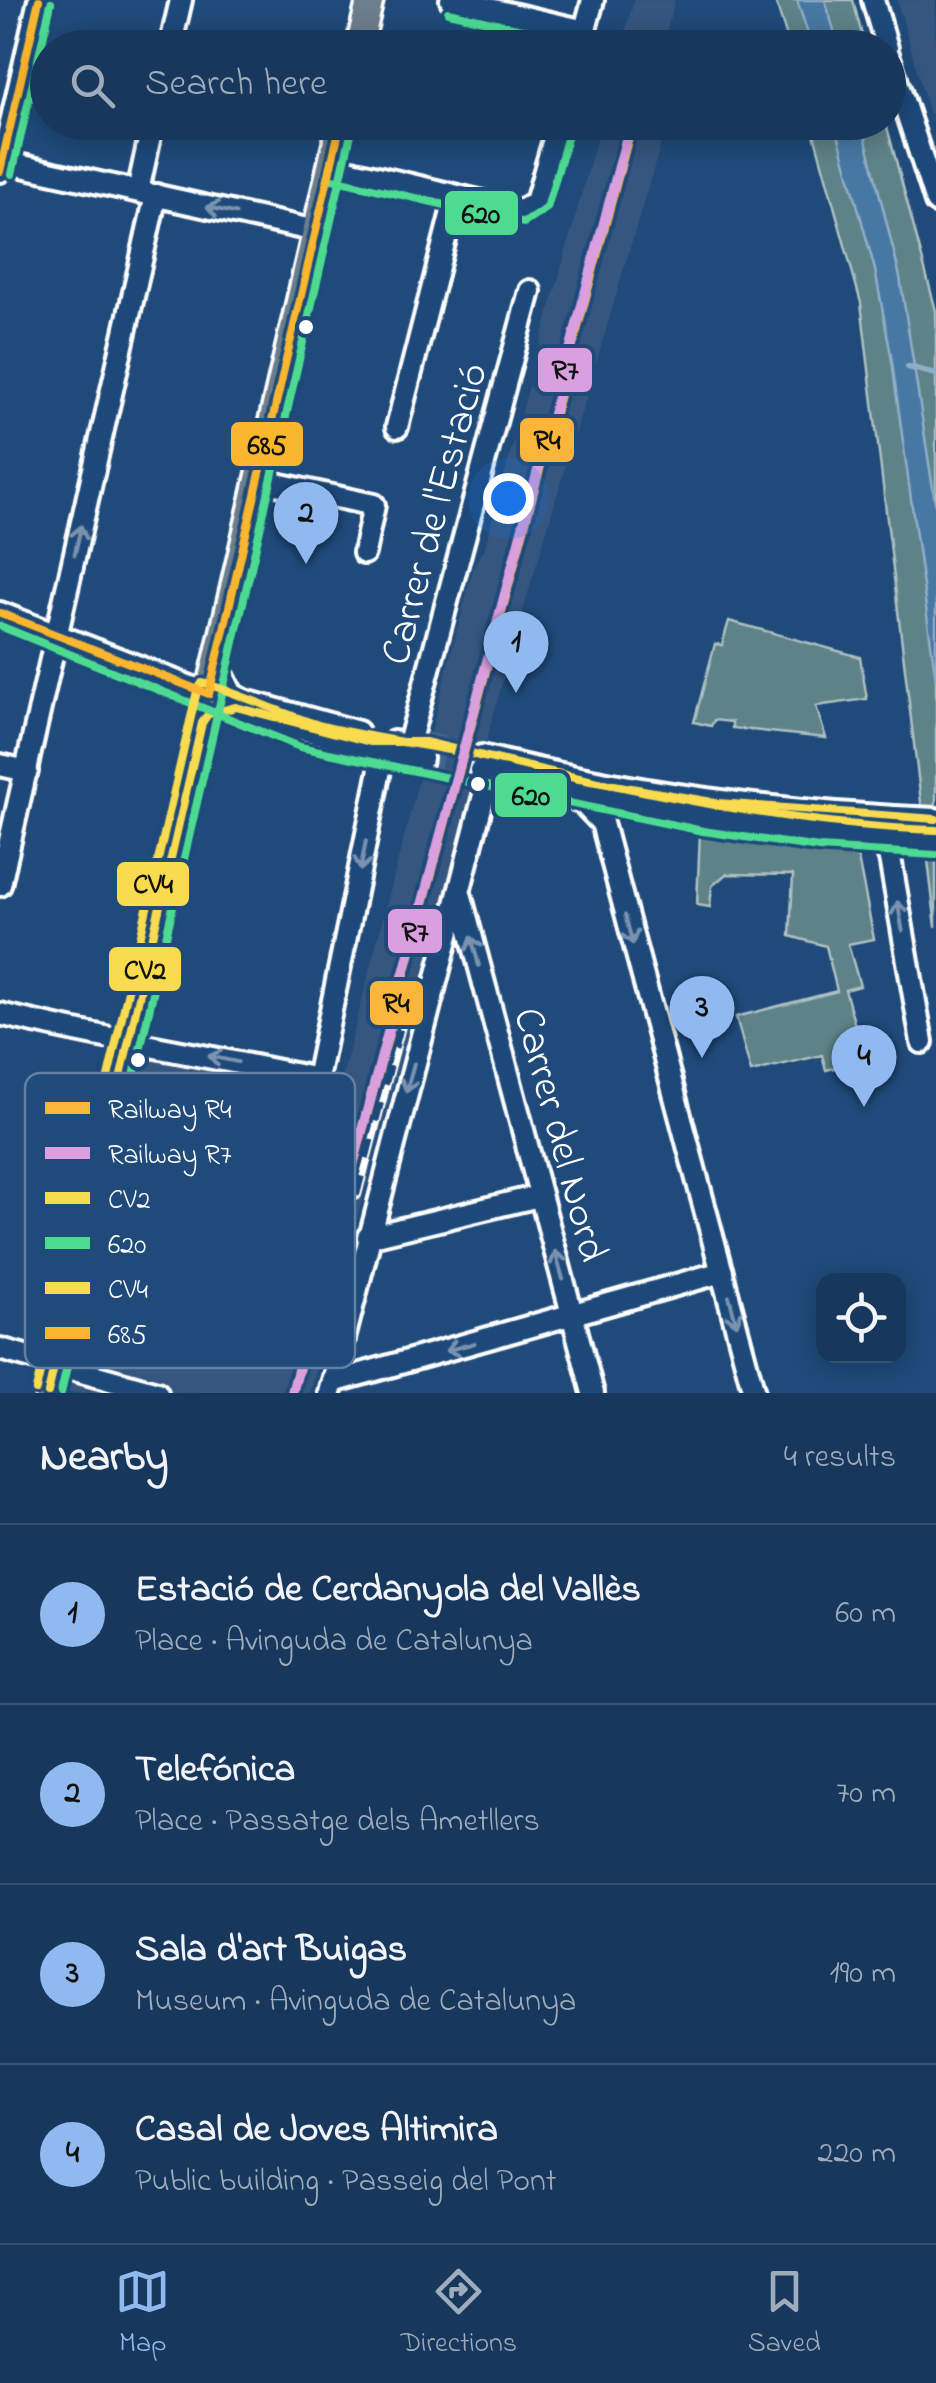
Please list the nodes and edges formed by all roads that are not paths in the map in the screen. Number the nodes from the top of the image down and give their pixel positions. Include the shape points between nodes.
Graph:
1 (40, 0) edge
2 (181, 0) edge
3 (370, 0) edge
4 (451, 0) edge
5 (593, 0) edge
6 (873, 0) edge
7 (33, 30) edge
8 (174, 30) edge
9 (363, 30) edge
10 (552, 30) edge
11 (585, 30) edge
12 (882, 30) edge
13 (30, 42) edge
14 (906, 109) edge
15 (936, 133) edge
16 (152, 140) edge
17 (337, 140) edge
18 (553, 140) edge
19 (917, 144) junction
20 (1, 165) edge
21 (331, 166) junction
22 (147, 194) junction
23 (456, 196) junction
24 (936, 202) edge
25 (316, 231) junction
26 (530, 291) dead end
27 (397, 427) dead end
28 (258, 480) junction
29 (364, 552) dead end
30 (0, 613) edge
31 (55, 634) junction
32 (216, 662) junction
33 (218, 700) junction
34 (402, 749) junction
35 (0, 764) edge
36 (483, 766) junction
37 (27, 771) junction
38 (538, 785) junction
39 (636, 790) junction
40 (901, 829) edge
41 (603, 835) junction
42 (0, 885) edge
43 (460, 894) junction
44 (0, 1014) edge
45 (922, 1042) dead end
46 (129, 1044) junction
47 (122, 1073) edge
48 (290, 1073) edge
49 (319, 1073) edge
50 (539, 1196) junction
51 (368, 1237) junction
52 (722, 1272) junction
53 (355, 1290) edge
54 (574, 1316) junction
55 (0, 1350) edge
56 (25, 1356) edge
57 (53, 1368) edge
58 (68, 1368) edge
59 (331, 1387) edge
60 (48, 1393) edge
61 (157, 1393) edge
62 (593, 1393) edge
63 (754, 1393) edge

1 - 7 street
2 - 8 street
3 - 9 main road
4 - 10 street
5 - 11 street
6 - 12 street
13 - 20 street
14 - 19 street
15 - 19 street
16 - 22 street
17 - 21 main road
18 - 23 street via 530,209
19 - 24 street
20 - 22 street
21 - 23 street
21 - 25 main road
25 -> 22 street
31 -> 22 street
23 - 27 street
25 - 28 main road
26 - 34 street, Carrer de l'Estació
28 - 29 street via 374,505
28 - 32 main road
30 - 31 street
31 - 33 street
31 - 37 street
32 - 33 main road
32 - 34 street via 232,694 245,701
33 - 34 street
33 - 46 main road via 202,723
34 -> 49 street, Carrer de l'Estació
35 - 37 street
36 - 38 street
36 - 39 street
36 - 43 street
37 - 42 street
38 - 39 street via 594,796
38 - 41 street via 582,802 595,812
39 - 40 street via 713,810
39 - 41 street
45 -> 40 street
41 -> 52 street
50 -> 43 street, Carrer del Nord
43 -> 51 street
44 - 46 street
46 - 47 main road
48 -> 46 street via 154,1043
50 - 51 street
54 -> 50 street, Carrer del Nord
51 - 53 street
52 - 54 street
52 -> 63 street
54 -> 59 street
54 - 62 street, Carrer del Nord
55 - 56 street
57 - 60 main road
58 - 61 street

